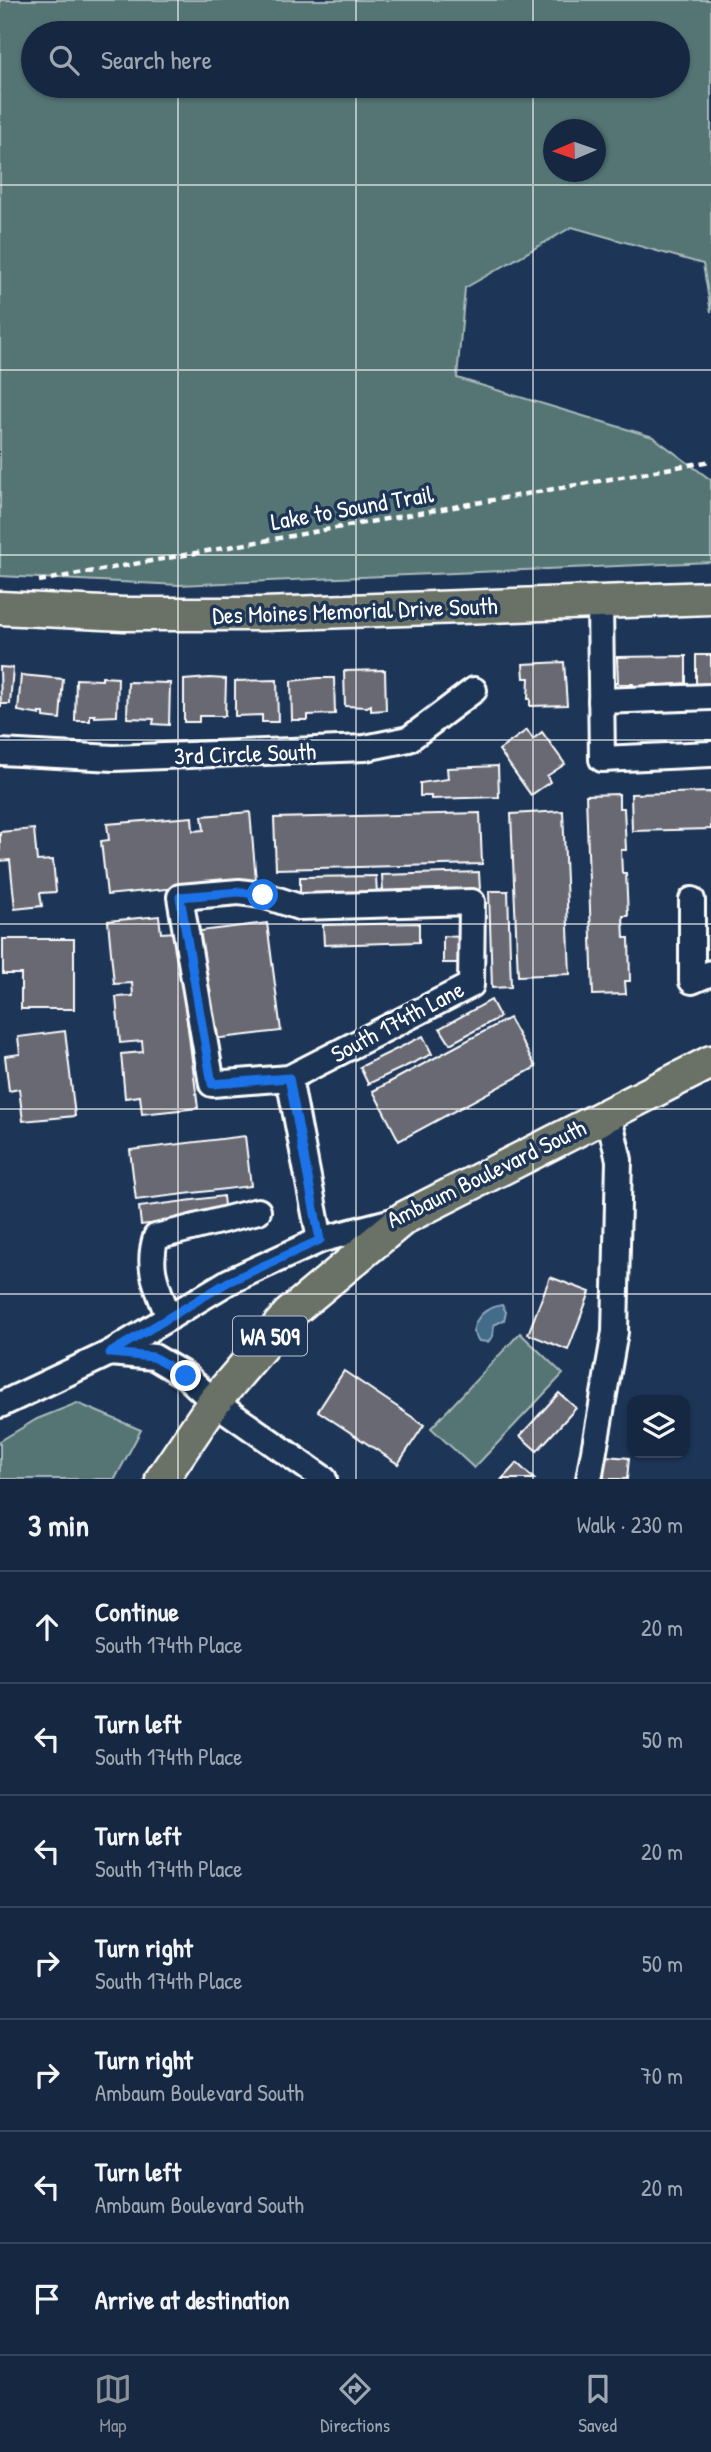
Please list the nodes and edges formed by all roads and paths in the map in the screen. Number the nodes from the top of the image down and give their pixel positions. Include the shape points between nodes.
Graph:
1 (711, 461) edge
2 (27, 583) dead end
3 (711, 598) edge
4 (600, 602) junction
5 (0, 608) edge
6 (474, 690) dead end
7 (711, 696) edge
8 (601, 701) junction
9 (0, 752) edge
10 (711, 754) edge
11 (692, 900) dead end
12 (711, 973) edge
13 (711, 1062) edge
14 (289, 1078) junction
15 (608, 1113) junction
16 (258, 1211) dead end
17 (404, 1218) junction
18 (320, 1240) junction
19 (169, 1318) junction
20 (110, 1353) junction
21 (214, 1402) junction
22 (0, 1405) edge
23 (162, 1479) edge
24 (324, 1479) edge
25 (589, 1479) edge

1 - 2 path, Lake to Sound Trail
3 - 4 main road, Des Moines Memorial Drive South
4 - 5 main road, Des Moines Memorial Drive South via 263,614
4 - 8 street
6 - 9 street, 3rd Circle South via 409,739 365,748 114,758
7 - 8 street
8 - 10 street via 601,759
11 - 12 street via 692,981
13 - 15 main road, Ambaum Boulevard South / WA 509
14 - 14 street, South 174th Lane via 212,1084 180,897 251,893 299,907 472,902 471,985
14 - 18 street
15 - 17 main road, Ambaum Boulevard South / WA 509
15 - 25 street via 619,1160 615,1332
16 - 19 street via 156,1237 151,1266
17 - 18 street, Ambaum Boulevard South
17 - 21 main road, WA 509 via 289,1314
18 - 19 street, Ambaum Boulevard South via 228,1282
19 - 20 street, Ambaum Boulevard South
20 - 21 street via 153,1357 186,1376
20 - 22 street, Ambaum Boulevard South
21 - 23 main road, WA 509
21 - 24 street

